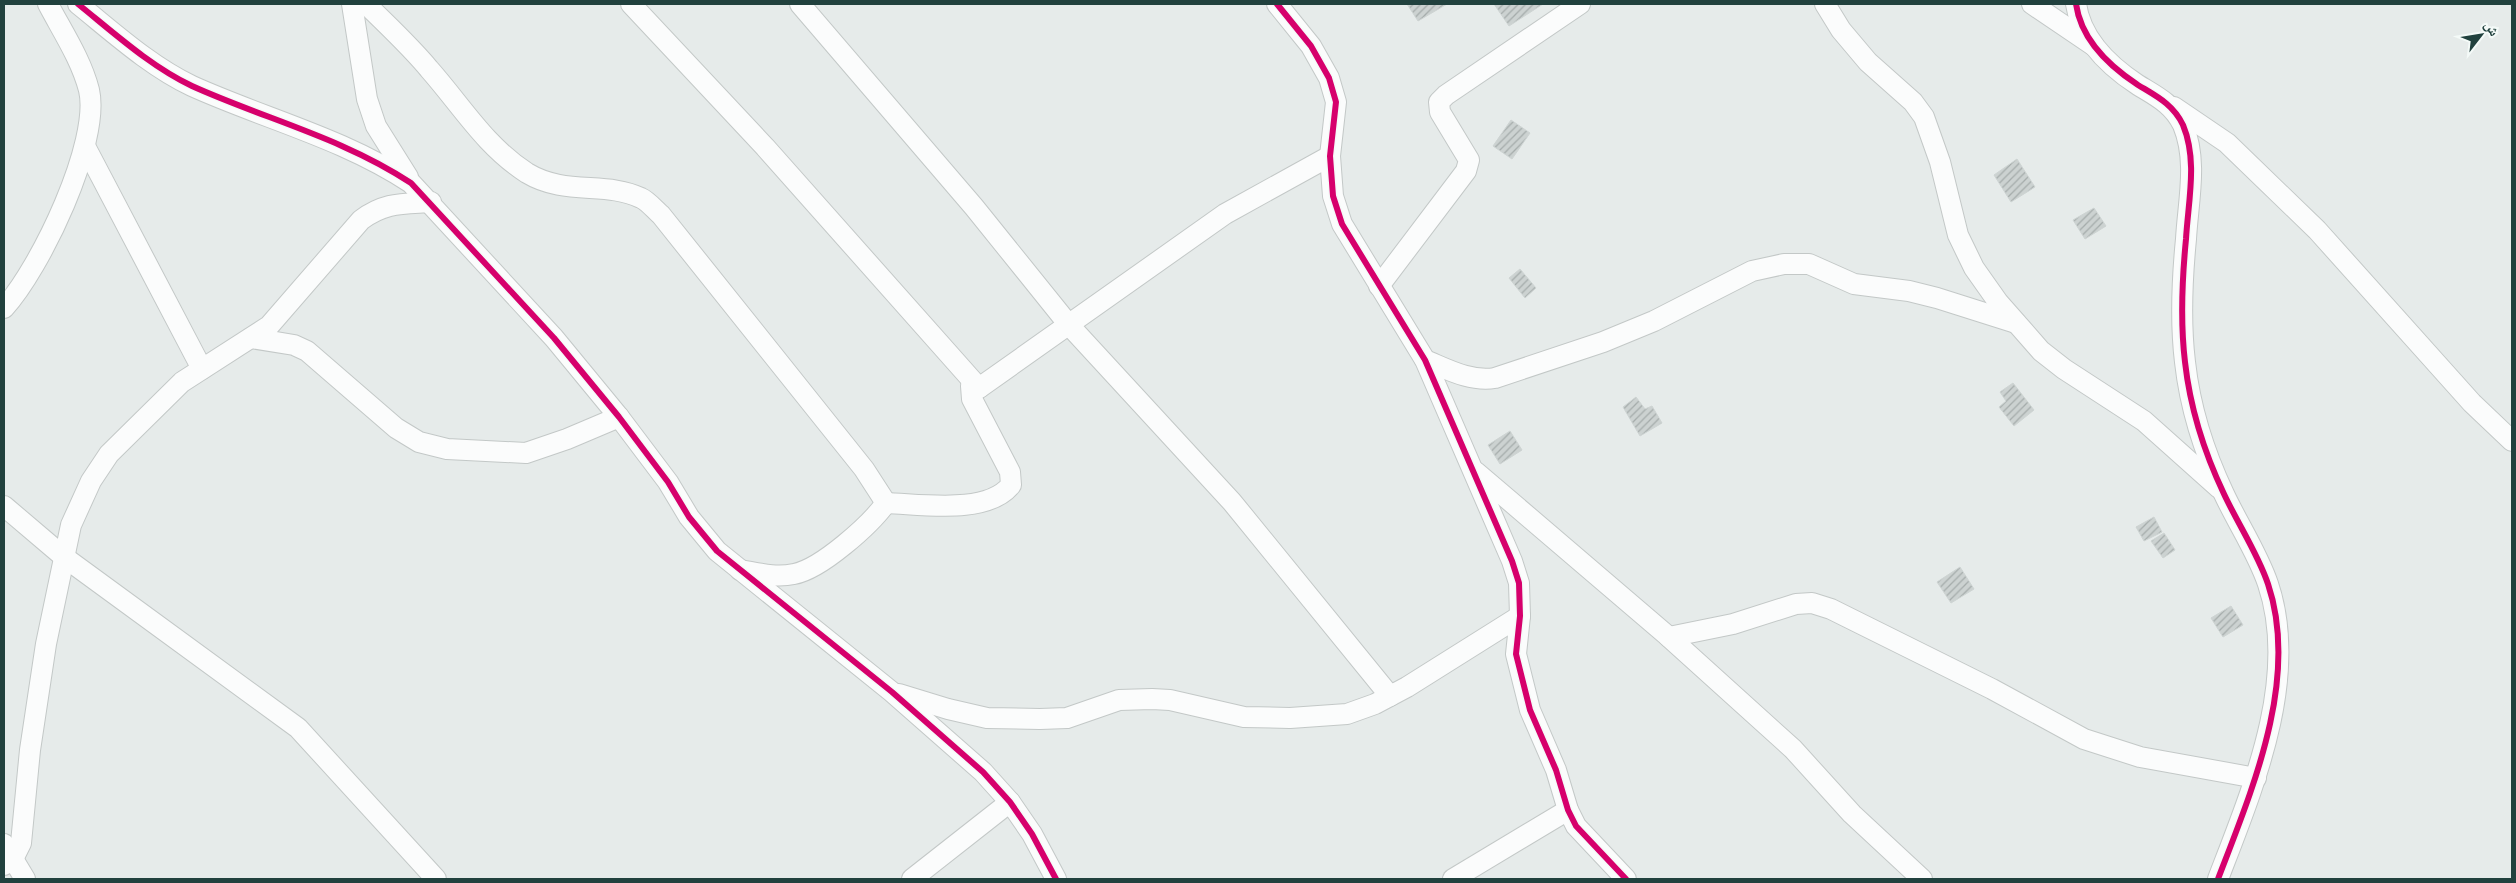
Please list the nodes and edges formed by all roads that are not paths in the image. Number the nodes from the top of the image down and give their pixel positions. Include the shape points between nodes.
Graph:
1 (48, 4) edge
2 (78, 4) edge
3 (352, 4) edge
4 (366, 4) edge
5 (631, 4) edge
6 (800, 4) edge
7 (1277, 4) edge
8 (1580, 4) edge
9 (1825, 4) edge
10 (2032, 4) edge
11 (2076, 4) edge
12 (2094, 46) junction
13 (2168, 103) junction
14 (86, 148) junction
15 (1330, 156) junction
16 (411, 182) junction
17 (431, 202) junction
18 (1378, 286) junction
19 (4, 308) edge
20 (2016, 323) junction
21 (1069, 325) junction
22 (251, 338) junction
23 (1424, 360) junction
24 (202, 369) junction
25 (979, 388) junction
26 (619, 417) junction
27 (2512, 441) edge
28 (1473, 469) junction
29 (2222, 491) junction
30 (886, 503) junction
31 (4, 506) edge
32 (64, 557) junction
33 (737, 569) junction
34 (1520, 616) junction
35 (1669, 637) junction
36 (892, 692) junction
37 (1390, 696) junction
38 (2256, 778) junction
39 (1010, 802) junction
40 (1568, 810) junction
41 (7, 856) edge
42 (25, 879) edge
43 (436, 879) edge
44 (912, 879) edge
45 (1056, 879) edge
46 (1453, 879) edge
47 (1626, 879) edge
48 (1922, 879) edge
49 (2218, 879) edge

1 - 14 street via 83,70 89,92
2 - 16 street via 170,74 322,136 382,164
3 - 16 street via 367,99 376,126
4 - 30 street via 429,68 492,145 528,173 561,187 615,191 642,198 667,223 864,469
5 - 25 street via 765,147
6 - 21 street via 974,207
7 - 15 street via 1311,46 1329,78 1336,102
8 - 18 street via 1439,102 1440,112 1468,160 1466,171
9 - 20 street via 1840,30 1913,102 1924,117 1965,252
10 - 12 street
11 - 12 street
12 - 13 street via 2113,66
13 - 27 street via 2227,143 2317,230 2472,403
13 - 29 street via 2182,125 2189,150 2191,189 2181,320 2185,365 2204,443
14 - 19 street via 54,226 30,273
14 - 24 street
15 - 18 street via 1333,196 1342,224
15 - 21 street via 1225,214
16 - 17 street
17 - 22 street via 393,204 374,210 275,320
17 - 26 street via 554,338
18 - 23 street
20 - 23 street via 1909,291 1854,284 1809,264 1784,264 1752,271 1654,321 1603,342 1495,378 1469,378
20 - 29 street via 2041,351 2144,421
21 - 25 street
21 - 37 street via 1232,502
22 - 24 street
22 - 26 street via 294,345 307,351 396,428 419,442 447,449 526,453
23 - 28 street
24 - 32 street via 182,382 109,454 91,480 71,525
25 - 30 street via 971,386 972,399 1010,472 1011,485 1003,495 968,505
26 - 33 street via 668,482 689,517
28 - 34 street via 1519,584
28 - 35 street
29 - 38 street via 2268,582 2277,618 2280,653
30 - 33 street via 865,528 809,570 774,576
31 - 32 street
32 - 41 street via 46,644 30,750 21,842
32 - 43 street via 298,728
33 - 36 street
34 - 37 street
34 - 40 street via 1516,654 1520,677
35 - 38 street via 1734,624 1796,604 1812,603 1831,609 2084,739 2140,757
35 - 48 street via 1793,749 1852,814
36 - 37 street via 987,718 1040,720 1068,718 1119,700 1152,699 1244,717 1290,718 1347,714
36 - 39 street via 983,772
38 - 49 street
39 - 44 street
39 - 45 street
40 - 46 street
40 - 47 street via 1576,826
41 - 42 street

